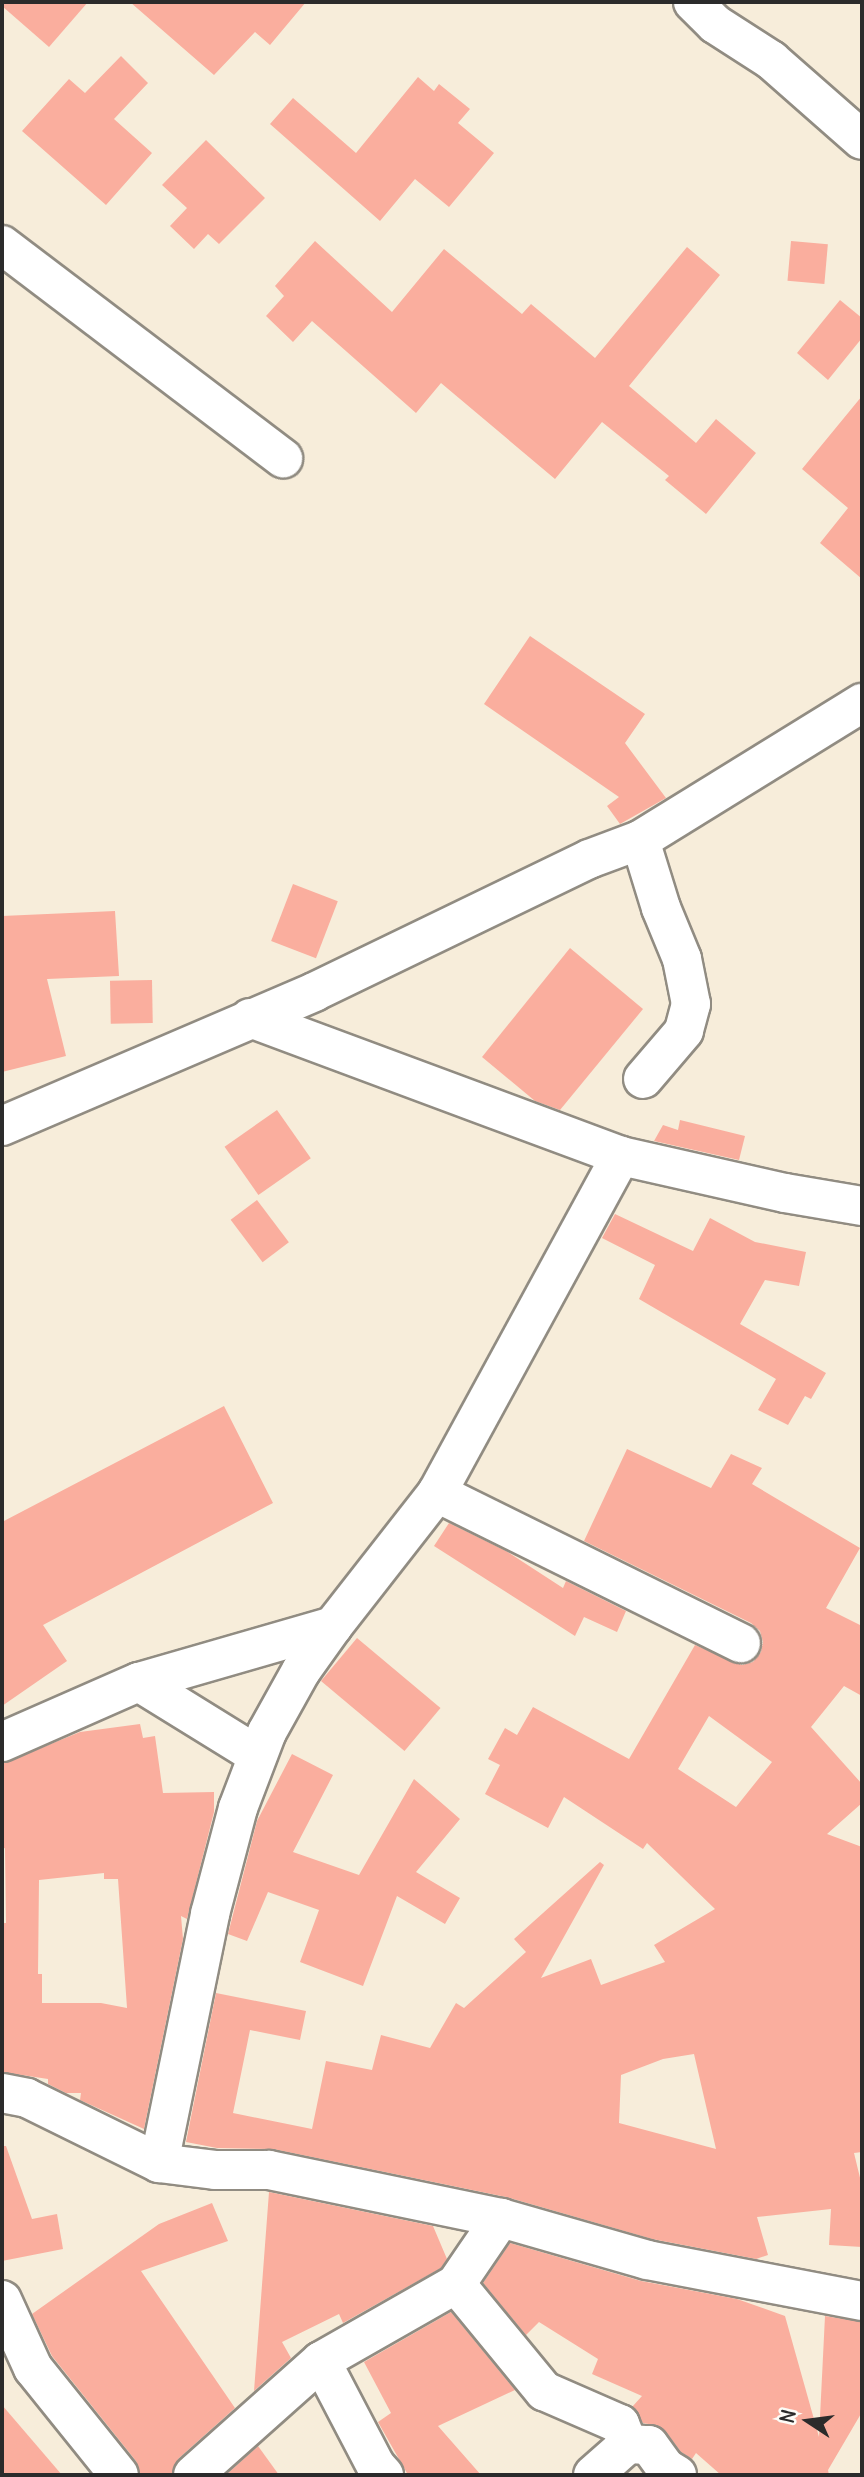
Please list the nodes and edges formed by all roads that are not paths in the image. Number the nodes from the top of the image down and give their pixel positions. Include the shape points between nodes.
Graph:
1 (692, 2) edge
2 (862, 141) edge
3 (2, 245) edge
4 (283, 458) dead end
5 (862, 703) edge
6 (640, 840) junction
7 (250, 1018) junction
8 (643, 1079) dead end
9 (2, 1126) edge
10 (621, 1156) junction
11 (862, 1206) edge
12 (437, 1493) junction
13 (333, 1626) junction
14 (741, 1643) dead end
15 (139, 1682) junction
16 (2, 1742) edge
17 (257, 1755) junction
18 (2, 2093) edge
19 (159, 2163) junction
20 (500, 2218) junction
21 (456, 2284) junction
22 (2, 2300) edge
23 (862, 2301) edge
24 (321, 2361) junction
25 (628, 2444) junction
26 (119, 2475) edge
27 (193, 2475) edge
28 (384, 2475) edge
29 (593, 2475) edge
30 (677, 2475) edge

1 - 2 street via 715,24 771,60
3 - 4 street
5 - 6 street
6 - 7 street via 589,859 314,992
6 - 8 street via 682,959 691,1004 684,1031
7 - 9 street
7 - 10 street
10 - 11 street
10 - 12 street
12 - 13 street
12 - 14 street
13 - 15 street
13 - 17 street via 301,1671
15 - 16 street
15 - 17 street
17 - 19 street via 210,1914
18 - 19 street via 27,2098
19 - 20 street via 269,2170
20 - 21 street
20 - 23 street via 647,2259
21 - 24 street
21 - 25 street via 544,2391 620,2424
22 - 26 street via 33,2368
24 - 27 street
24 - 28 street
25 - 29 street
25 - 30 street via 649,2445

